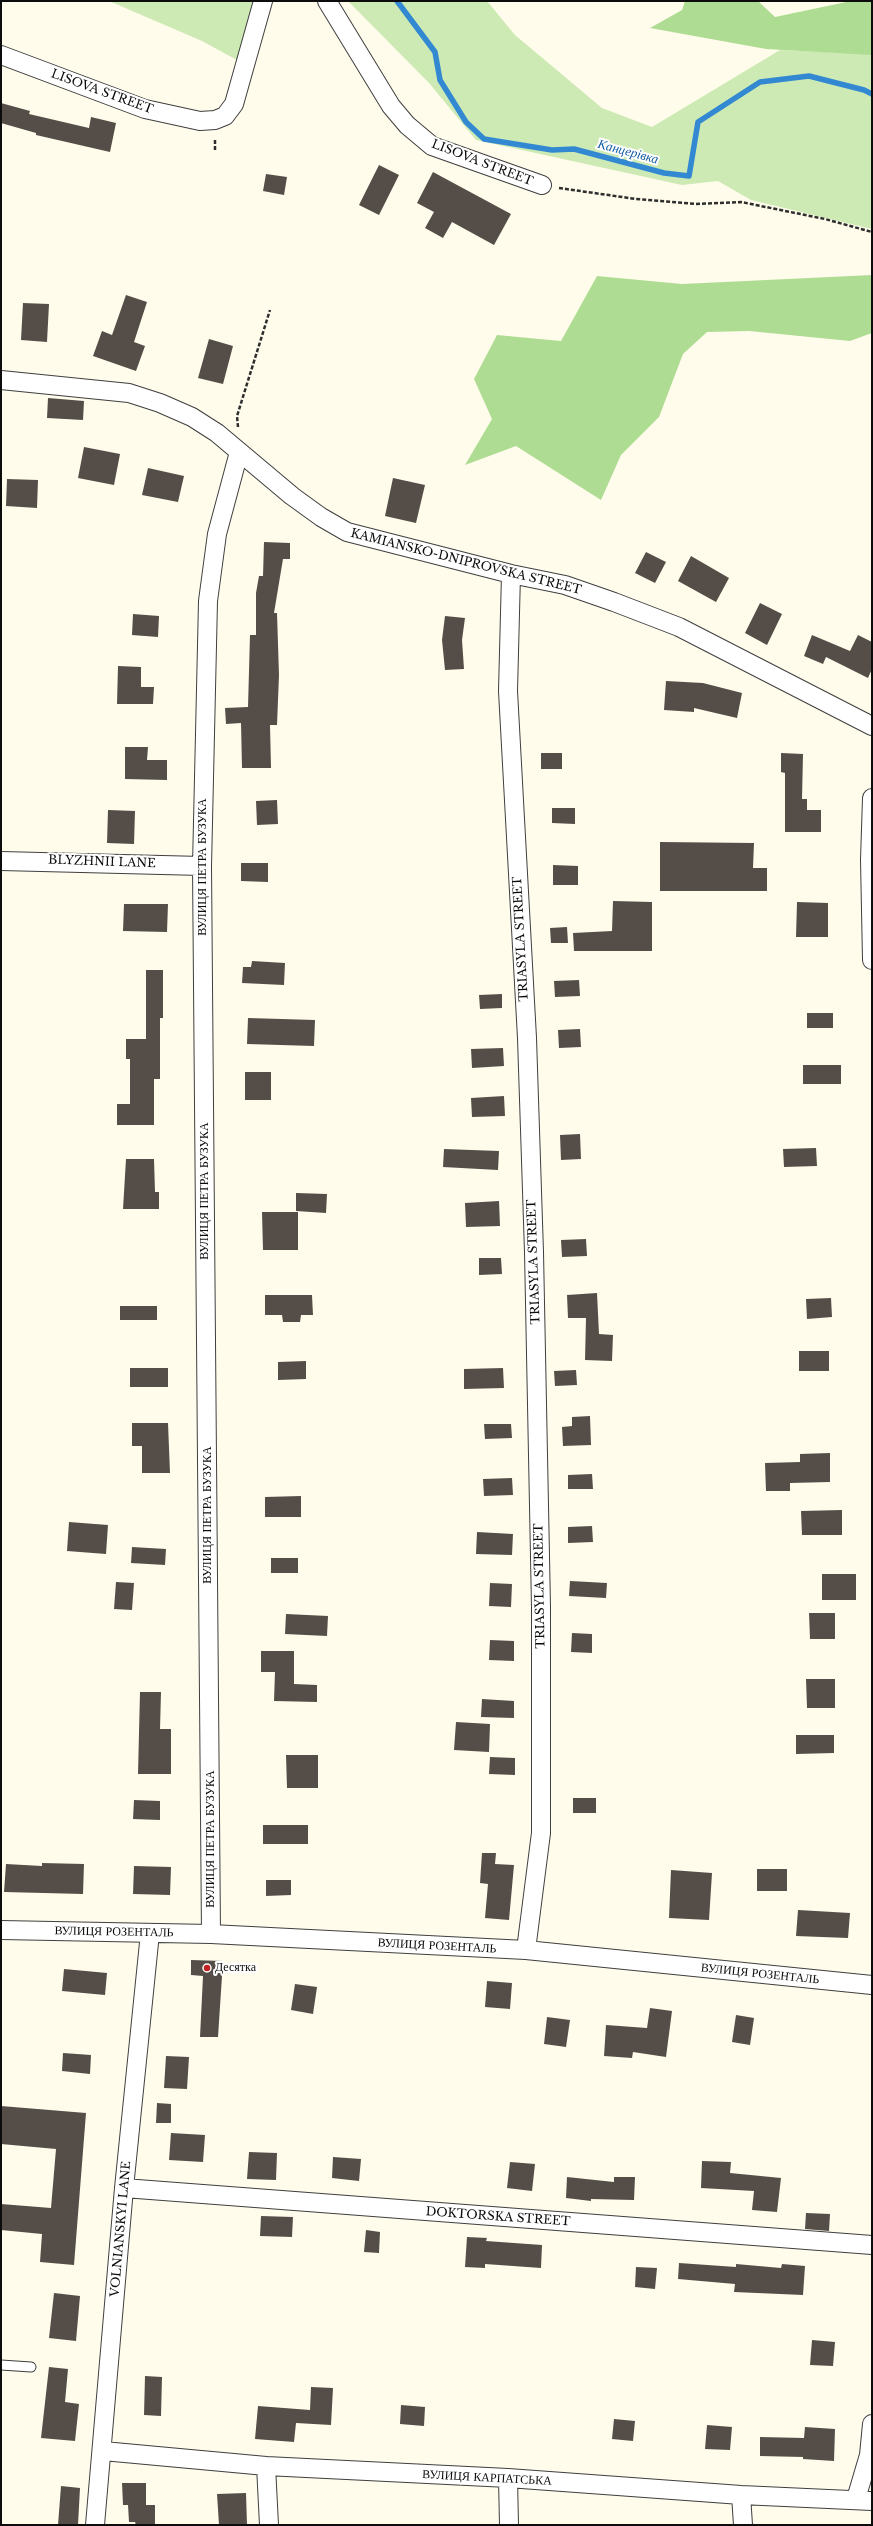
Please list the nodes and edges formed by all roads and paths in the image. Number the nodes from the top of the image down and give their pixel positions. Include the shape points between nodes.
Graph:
1 (263, 1) edge
2 (327, 1) edge
3 (1, 55) edge
4 (542, 185) joint
5 (872, 232) edge
6 (270, 310) dead end
7 (1, 380) edge
8 (239, 452) junction
9 (511, 574) junction
10 (872, 726) edge
11 (872, 798) edge
12 (1, 861) edge
13 (202, 866) junction
14 (872, 960) edge
15 (1, 1930) edge
16 (150, 1933) junction
17 (211, 1934) junction
18 (526, 1950) junction
19 (872, 1985) edge
20 (124, 2188) junction
21 (872, 2245) edge
22 (1, 2365) edge
23 (31, 2368) dead end
24 (872, 2424) edge
25 (103, 2451) junction
26 (266, 2466) junction
27 (508, 2478) junction
28 (741, 2495) junction
29 (864, 2500) edge
30 (95, 2525) edge
31 (269, 2525) edge
32 (508, 2525) edge
33 (743, 2525) edge

1 - 3 street, LISOVA STREET via 234,104 225,116 215,120 200,121 145,109
2 - 4 street, LISOVA STREET via 391,106 407,125 432,146
4 - 5 path via 636,199 696,204 741,202 826,219
6 - 8 path via 237,416
7 - 8 street, KAMIANSKO-DNIPROVSKA STREET via 128,393 192,417 217,432
8 - 9 street, KAMIANSKO-DNIPROVSKA STREET via 321,517 347,532
8 - 13 street, ВУЛИЦЯ ПЕТРА БУЗУКА via 217,534 208,601
9 - 10 street, KAMIANSKO-DNIPROVSKA STREET via 565,586 659,619
9 - 18 street, TRIASYLA STREET via 508,691 534,1252 541,1607 541,1833
11 - 14 street
12 - 13 street, BLYZHNII LANE
13 - 17 street, ВУЛИЦЯ ПЕТРА БУЗУКА
15 - 16 street, ВУЛИЦЯ РОЗЕНТАЛЬ
16 - 17 street, ВУЛИЦЯ РОЗЕНТАЛЬ
16 - 20 street, VOLNIANSKYI LANE
17 - 18 street, ВУЛИЦЯ РОЗЕНТАЛЬ
18 - 19 street, ВУЛИЦЯ РОЗЕНТАЛЬ
20 - 21 street, DOKTORSKA STREET
20 - 25 street, VOLNIANSKYI LANE
22 - 23 lane
24 - 29 street
25 - 26 street, ВУЛИЦЯ КАРПАТСЬКА
25 - 30 street, VOLNIANSKYI LANE
26 - 27 street, ВУЛИЦЯ КАРПАТСЬКА
26 - 31 street
27 - 28 street, ВУЛИЦЯ КАРПАТСЬКА
27 - 32 street
28 - 29 street, ВУЛИЦЯ КАРПАТСЬКА
28 - 33 street

